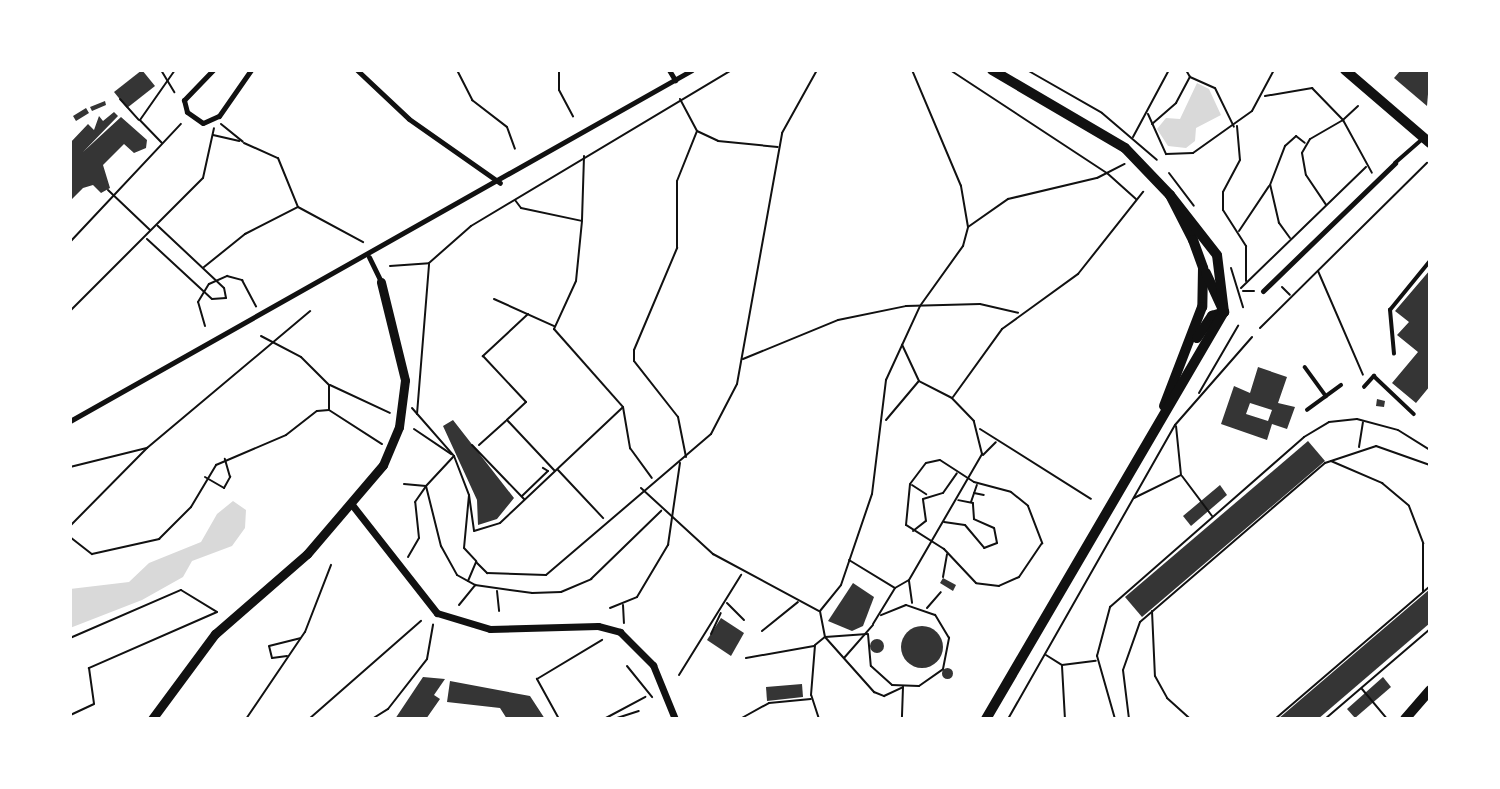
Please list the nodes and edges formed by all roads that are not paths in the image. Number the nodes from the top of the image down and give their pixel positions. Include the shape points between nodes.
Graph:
1 (213, 70) edge
2 (251, 70) edge
3 (357, 70) edge
4 (669, 70) edge
5 (692, 70) edge
6 (992, 70) edge
7 (1345, 70) edge
8 (675, 80) junction
9 (1428, 138) edge
10 (1395, 163) joint
11 (500, 183) junction
12 (1170, 195) junction
13 (369, 257) junction
14 (1200, 258) junction
15 (1430, 261) edge
16 (381, 282) joint
17 (1263, 291) road end
18 (1224, 312) junction
19 (1394, 354) dead end
20 (1182, 361) junction
21 (1305, 367) dead end
22 (1341, 386) dead end
23 (1366, 386) road end
24 (1326, 396) junction
25 (1163, 410) junction
26 (1307, 411) dead end
27 (1414, 414) dead end
28 (70, 421) edge
29 (353, 506) junction
30 (1430, 690) edge
31 (152, 719) edge
32 (675, 719) edge
33 (986, 719) edge
34 (1405, 719) edge

1 - 2 street via 184,100 197,121 215,120
3 - 11 street via 419,127
4 - 8 street
5 - 8 street
6 - 12 main road via 1092,125 1149,169
7 - 9 main road
8 - 11 street
9 - 10 lane
10 - 17 street
11 - 13 street
12 - 14 main road
12 - 18 main road via 1217,256
13 - 16 street
13 - 28 street
14 - 18 main road
14 - 20 main road via 1202,307
15 - 19 lane via 1390,310
16 - 29 street via 403,351 402,412 391,449
18 - 20 main road via 1212,316
18 - 25 main road
20 - 25 main road
21 - 24 lane
22 - 24 lane
23 - 27 lane via 1374,376
24 - 26 lane
25 - 33 main road
29 - 31 street via 215,634
29 - 32 street via 429,607 453,621 490,629 598,626 620,632 653,665
30 - 34 main road

